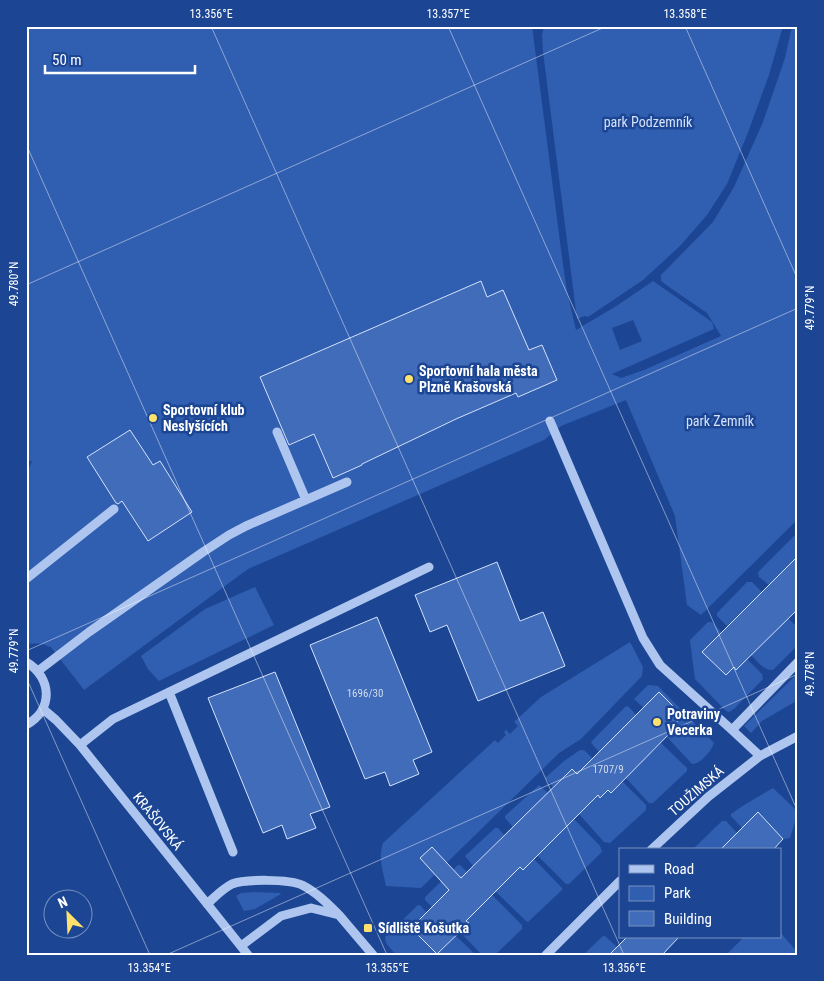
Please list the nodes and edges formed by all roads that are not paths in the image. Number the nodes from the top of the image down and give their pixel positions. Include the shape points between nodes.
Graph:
1 (550, 421) dead end
2 (277, 432) dead end
3 (347, 482) dead end
4 (306, 500) junction
5 (114, 509) dead end
6 (429, 567) dead end
7 (26, 579) edge
8 (26, 662) edge
9 (798, 662) edge
10 (38, 670) junction
11 (169, 692) junction
12 (43, 709) junction
13 (26, 724) edge
14 (732, 730) junction
15 (798, 736) edge
16 (80, 745) junction
17 (760, 756) junction
18 (653, 848) edge
19 (233, 852) dead end
20 (619, 881) edge
21 (207, 904) junction
22 (339, 915) junction
23 (241, 946) junction
24 (248, 955) edge
25 (373, 955) edge
26 (546, 955) edge

1 - 14 street via 643,638 660,665
2 - 4 street
3 - 4 street
4 - 10 street via 212,545
5 - 7 street
6 - 11 street
8 - 10 street
9 - 14 street
10 - 12 street via 45,685
11 - 16 street via 113,719
11 - 19 street
12 - 13 street
12 - 16 street, KRAŠOVSKÁ
14 - 17 street
15 - 17 street, TOUŽIMSKÁ
16 - 21 street, KRAŠOVSKÁ
17 - 18 street, TOUŽIMSKÁ via 708,797
20 - 26 street
21 - 22 street via 234,883 248,880 293,881 314,892
21 - 23 street, KRAŠOVSKÁ
22 - 23 street via 311,908 281,916
22 - 25 street
23 - 24 street, KRAŠOVSKÁ

